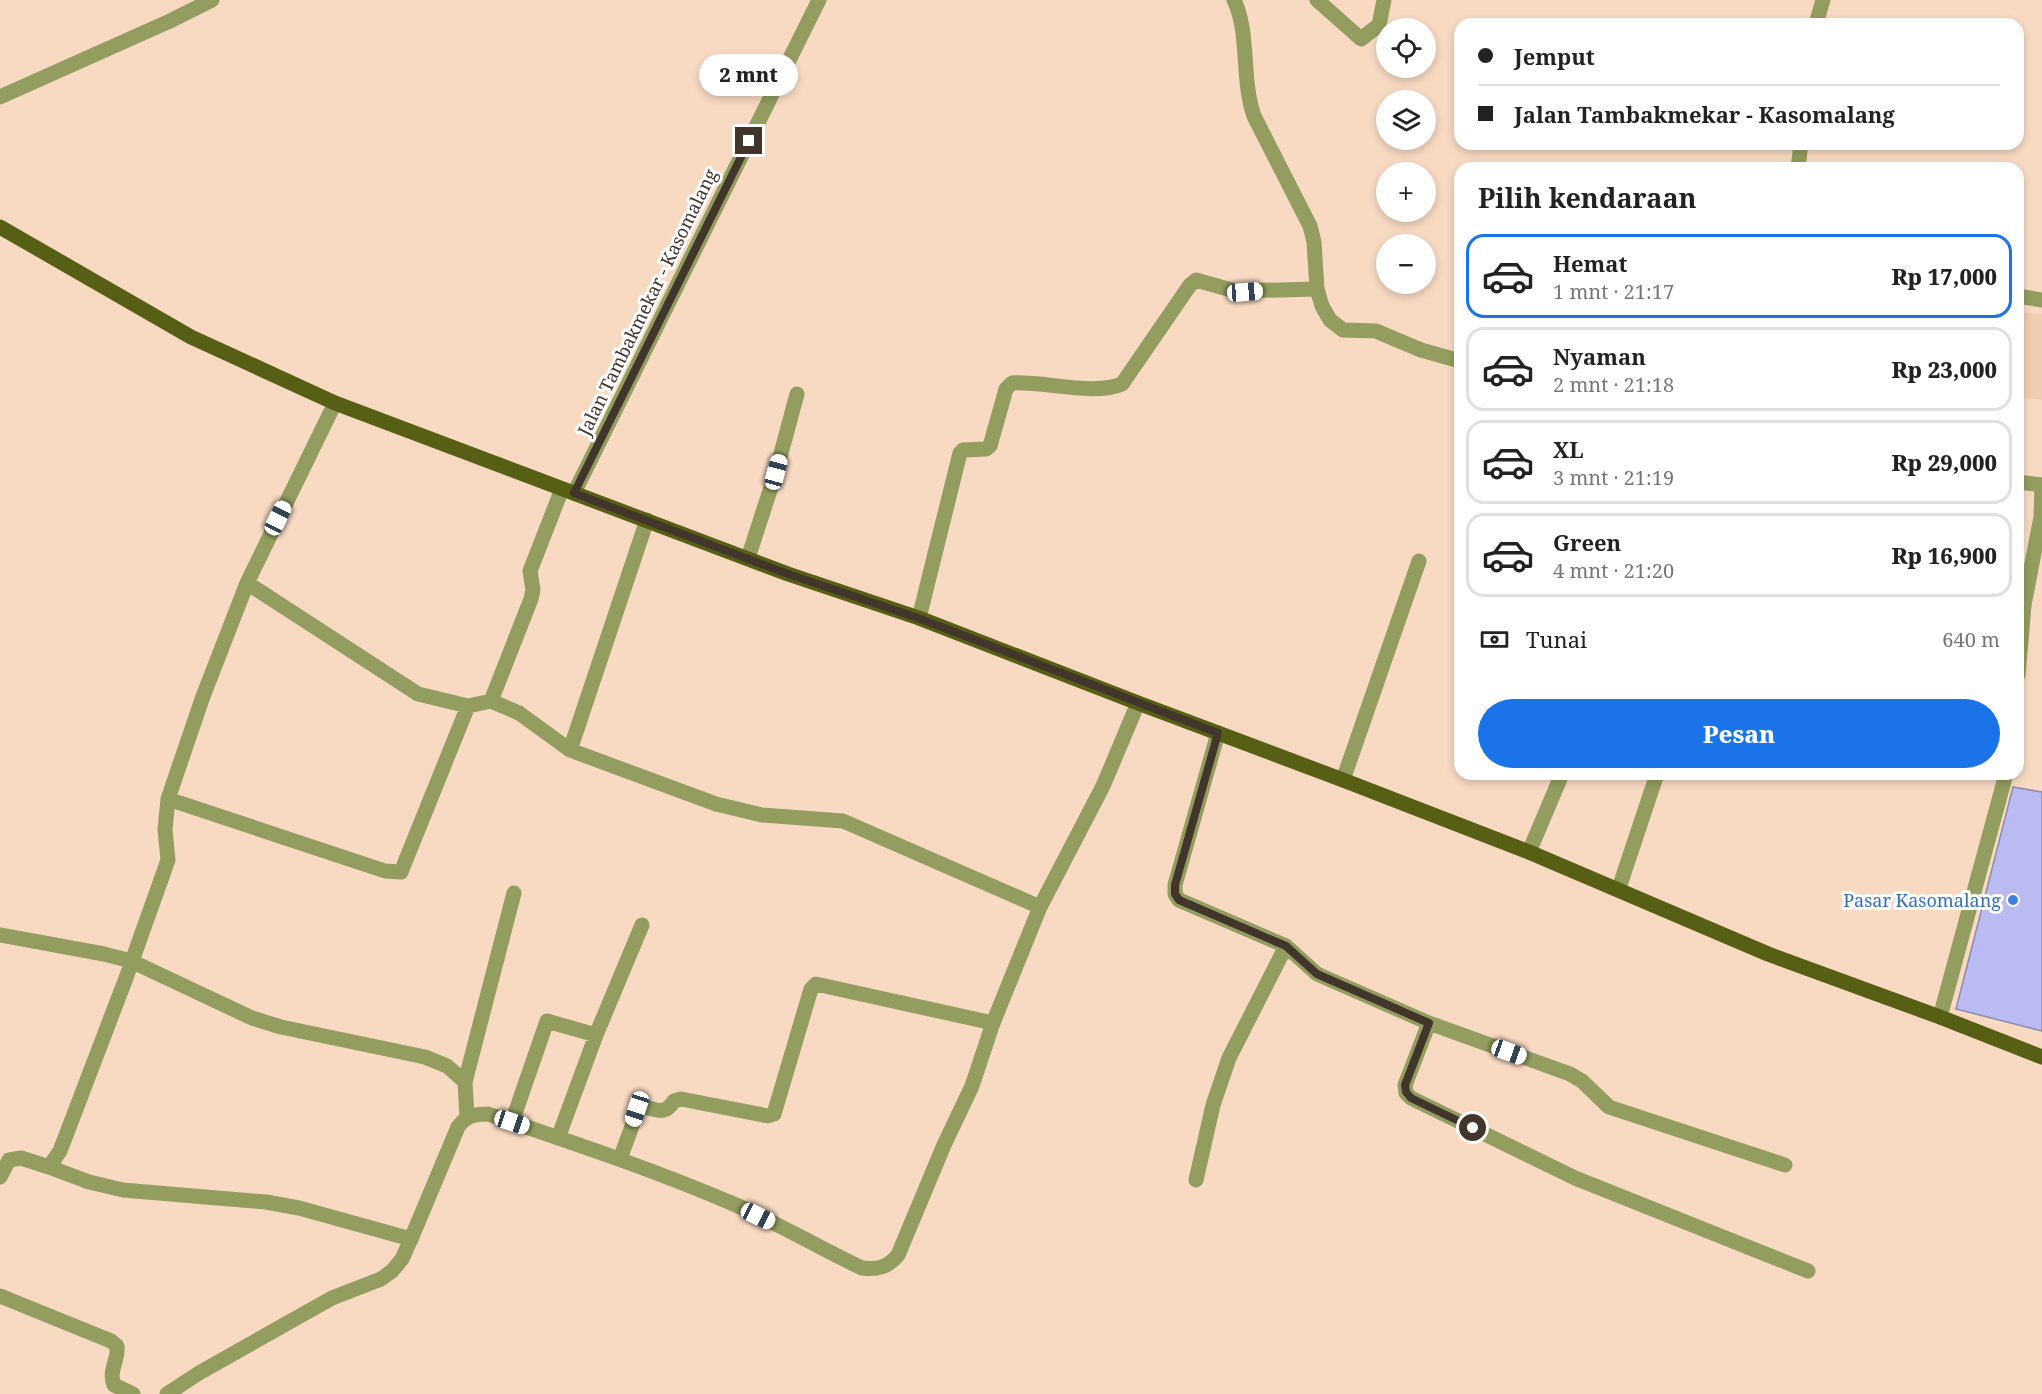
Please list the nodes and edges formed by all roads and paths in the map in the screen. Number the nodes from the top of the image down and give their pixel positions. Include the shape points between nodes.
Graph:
1 (212, 0) edge
2 (819, 0) edge
3 (1233, 0) edge
4 (1317, 0) edge
5 (1384, 0) edge
6 (1823, 0) edge
7 (1818, 18) edge
8 (0, 97) edge
9 (0, 227) edge
10 (1317, 289) junction
11 (2024, 297) edge
12 (2042, 300) edge
13 (1454, 359) edge
14 (797, 394) dead end
15 (335, 403) junction
16 (2024, 483) edge
17 (2042, 485) edge
18 (568, 491) junction
19 (647, 520) junction
20 (748, 558) junction
21 (1419, 561) dead end
22 (247, 583) junction
23 (2024, 592) edge
24 (918, 618) junction
25 (491, 701) junction
26 (1138, 703) junction
27 (468, 706) junction
28 (1218, 733) junction
29 (570, 750) junction
30 (1343, 780) junction
31 (1559, 780) edge
32 (1655, 780) edge
33 (2004, 780) edge
34 (168, 799) junction
35 (1529, 852) junction
36 (1619, 888) junction
37 (514, 893) dead end
38 (1040, 907) junction
39 (642, 925) dead end
40 (0, 935) edge
41 (1286, 946) junction
42 (131, 961) junction
43 (1940, 1017) junction
44 (993, 1023) junction
45 (1429, 1023) junction
46 (596, 1035) junction
47 (2042, 1057) edge
48 (465, 1082) junction
49 (467, 1117) junction
50 (512, 1122) junction
51 (558, 1138) junction
52 (620, 1159) junction
53 (1785, 1165) dead end
54 (49, 1167) junction
55 (0, 1177) edge
56 (1196, 1180) dead end
57 (411, 1239) junction
58 (1808, 1271) dead end
59 (0, 1296) edge
60 (133, 1394) edge
61 (167, 1394) edge

1 - 8 street
2 - 18 street, Jalan Tambakmekar - Kasomalang
3 - 10 street via 1240,19 1248,100 1310,226
4 - 5 street via 1361,39 1379,25
6 - 7 street
9 - 15 main road via 191,337
10 - 13 street via 1330,320 1343,330 1376,331
10 - 24 street via 1235,291 1196,280 1122,384 1100,389 1012,383 1006,389 990,446 960,453
11 - 12 street
14 - 20 street
15 - 18 main road
15 - 22 street
16 - 17 street
17 - 23 street via 2041,517
18 - 19 main road
18 - 25 street, Jalan Tambakmekar - Kasomalang via 530,571 531,599
19 - 20 main road
19 - 29 street
20 - 24 main road
21 - 30 street
22 - 27 street via 403,686 434,699
22 - 34 street
24 - 26 main road
25 - 27 street
25 - 29 street via 519,713
26 - 28 main road
26 - 38 street via 1102,786
27 - 34 street via 401,872 385,871
28 - 30 main road
28 - 41 street via 1175,894 1179,900
29 - 38 street via 736,810 843,821
30 - 35 main road
31 - 35 street
32 - 36 street
33 - 43 street
34 - 42 street via 168,860
35 - 36 main road
36 - 43 main road via 1768,954
37 - 48 street
38 - 44 street
39 - 46 street
40 - 42 street
41 - 45 street via 1317,974
41 - 56 street via 1224,1071
42 - 48 street via 252,1018 425,1057 447,1066
42 - 54 street via 62,1146
43 - 47 main road
44 - 52 street via 816,984 811,989 774,1114 681,1099 664,1111 639,1107
44 - 52 street via 972,1086 898,1255 883,1267 862,1268 738,1206
45 - 53 street via 1570,1074 1609,1107
45 - 58 street via 1405,1085 1411,1098 1575,1178
46 - 50 street via 546,1021
46 - 51 street
48 - 49 street
49 - 50 street via 488,1114
49 - 57 street via 454,1135
50 - 51 street
51 - 52 street
54 - 55 street via 15,1158 9,1160
54 - 57 street via 111,1188 266,1202
57 - 61 street via 402,1259 381,1279 332,1298
59 - 60 street via 111,1341 118,1353 111,1378 114,1385

